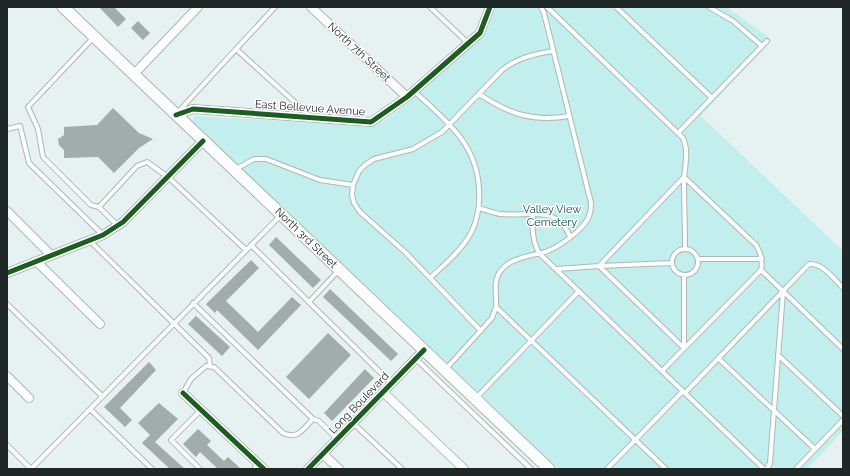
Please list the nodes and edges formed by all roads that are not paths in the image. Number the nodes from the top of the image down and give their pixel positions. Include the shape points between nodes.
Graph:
1 (63, 7) edge
2 (198, 7) edge
3 (275, 7) edge
4 (311, 7) edge
5 (430, 7) edge
6 (490, 7) edge
7 (541, 7) edge
8 (547, 7) edge
9 (616, 7) edge
10 (709, 7) edge
11 (94, 37) junction
12 (767, 40) dead end
13 (468, 43) junction
14 (762, 46) junction
15 (236, 49) junction
16 (553, 51) junction
17 (134, 74) junction
18 (414, 91) junction
19 (479, 94) junction
20 (407, 97) junction
21 (712, 98) junction
22 (176, 115) junction
23 (569, 116) junction
24 (311, 118) junction
25 (451, 125) junction
26 (7, 129) edge
27 (678, 133) junction
28 (203, 141) junction
29 (234, 170) junction
30 (168, 177) junction
31 (684, 177) junction
32 (353, 184) junction
33 (99, 207) junction
34 (479, 208) junction
35 (7, 211) edge
36 (533, 213) junction
37 (281, 214) junction
38 (118, 226) junction
39 (103, 235) junction
40 (570, 237) junction
41 (90, 240) junction
42 (251, 245) junction
43 (685, 248) junction
44 (246, 250) junction
45 (539, 253) junction
46 (51, 255) junction
47 (698, 259) junction
48 (762, 259) junction
49 (37, 262) junction
50 (671, 263) junction
51 (599, 266) junction
52 (556, 269) junction
53 (339, 270) junction
54 (761, 270) junction
55 (7, 273) edge
56 (684, 275) junction
57 (430, 278) junction
58 (843, 288) edge
59 (579, 291) junction
60 (783, 292) junction
61 (309, 302) junction
62 (7, 304) edge
63 (194, 304) junction
64 (496, 308) junction
65 (174, 323) junction
66 (100, 324) dead end
67 (480, 331) junction
68 (530, 341) junction
69 (684, 348) junction
70 (843, 349) edge
71 (424, 350) junction
72 (778, 354) junction
73 (416, 359) junction
74 (719, 359) junction
75 (210, 366) junction
76 (444, 370) junction
77 (662, 371) junction
78 (7, 376) edge
79 (392, 383) junction
80 (183, 392) joint
81 (383, 392) junction
82 (684, 392) junction
83 (102, 396) junction
84 (29, 398) dead end
85 (475, 399) junction
86 (90, 409) junction
87 (201, 410) junction
88 (774, 410) junction
89 (843, 416) edge
90 (313, 419) junction
91 (843, 420) edge
92 (353, 423) junction
93 (338, 439) junction
94 (635, 440) junction
95 (7, 445) edge
96 (815, 449) junction
97 (323, 454) junction
98 (259, 467) edge
99 (31, 469) edge
100 (152, 469) edge
101 (200, 469) edge
102 (308, 469) edge
103 (339, 469) edge
104 (402, 469) edge
105 (464, 469) edge
106 (531, 469) edge
107 (548, 469) edge
108 (607, 469) edge
109 (666, 469) edge
110 (766, 469) edge
111 (796, 469) edge

1 - 11 main road, North 3rd Street
2 - 17 street
3 - 15 lane
4 - 20 street, North 7th Street
5 - 13 lane
6 - 13 street, East Bellevue Avenue via 480,33
7 - 16 lane
8 - 27 lane
9 - 21 lane
10 - 14 lane via 733,21
11 - 17 main road, North 3rd Street
11 - 33 lane via 28,107 38,129 43,157 90,205
12 - 14 lane
13 - 18 street, East Bellevue Avenue
14 - 21 lane
15 - 22 lane
15 - 24 lane
16 - 19 lane via 511,62
16 - 23 lane
17 - 22 main road, North 3rd Street
18 - 20 street, East Bellevue Avenue
18 - 25 lane
19 - 23 lane via 504,109 527,116 553,119
19 - 25 lane
20 - 24 street, East Bellevue Avenue via 370,122
21 - 27 lane
22 - 24 street, East Bellevue Avenue via 193,109
22 - 28 main road, North 3rd Street
23 - 40 lane via 591,204 586,222
25 - 32 lane via 413,149 374,159 359,171
25 - 34 lane via 462,138 475,162 478,173
26 - 39 lane via 20,126 29,163
27 - 31 lane via 685,144
28 - 29 main road, North 3rd Street
28 - 30 street
29 - 32 lane via 254,159 266,159 320,180
29 - 37 main road, North 3rd Street
30 - 33 lane via 147,162 137,166
30 - 38 street
30 - 44 lane
31 - 43 lane
31 - 48 lane via 756,245
31 - 51 lane
32 - 57 lane via 352,195 360,212
33 - 38 lane
34 - 36 lane via 500,214
34 - 57 lane via 476,221 461,248
35 - 46 street
36 - 40 lane via 556,219 567,228
36 - 45 lane via 533,237
37 - 42 lane
37 - 53 main road, North 3rd Street
38 - 39 street
39 - 41 street
40 - 45 lane via 557,246
41 - 46 street
41 - 65 lane
42 - 44 lane
42 - 61 lane
43 - 47 lane via 694,252
43 - 50 lane via 673,255
44 - 63 lane
45 - 52 lane
45 - 64 lane via 508,264 499,273 496,284
46 - 49 street
47 - 48 lane
47 - 56 lane via 694,270
48 - 54 lane
49 - 55 street
49 - 66 street
50 - 51 lane
50 - 56 lane via 675,271
51 - 52 lane
51 - 69 lane
52 - 59 lane
53 - 61 lane
53 - 71 main road, North 3rd Street
54 - 60 lane
54 - 69 lane
56 - 69 lane
57 - 67 lane
58 - 60 lane via 820,266 809,264
59 - 68 lane
59 - 77 lane
60 - 70 lane
60 - 72 lane
60 - 74 lane
61 - 79 lane
62 - 83 lane
63 - 65 lane
63 - 90 lane
64 - 67 lane via 492,318
64 - 68 lane
65 - 75 lane via 209,358
65 - 83 lane
67 - 76 lane
68 - 85 lane
68 - 94 lane
69 - 77 lane
71 - 73 street, Long Boulevard
71 - 76 main road, North 3rd Street
72 - 88 lane
72 - 89 lane
73 - 79 street, Long Boulevard
73 - 106 lane
74 - 82 lane
74 - 88 lane
75 - 80 lane via 206,366 191,379
75 - 90 lane via 283,433 296,435
76 - 85 main road, North 3rd Street
77 - 82 lane
78 - 84 street
79 - 81 street, Long Boulevard
80 - 87 street
81 - 92 street, Long Boulevard
81 - 105 street
82 - 94 lane
82 - 110 lane
83 - 86 lane
85 - 107 main road, North 3rd Street
86 - 99 lane
86 - 100 lane
87 - 98 street
87 - 101 lane via 171,440
88 - 96 lane
88 - 110 lane via 770,464
90 - 93 lane via 319,421
91 - 96 lane
92 - 93 street, Long Boulevard
92 - 104 lane
93 - 97 street, Long Boulevard
94 - 108 lane
94 - 109 lane
95 - 99 lane
96 - 111 lane
97 - 102 street, Long Boulevard
97 - 103 street

